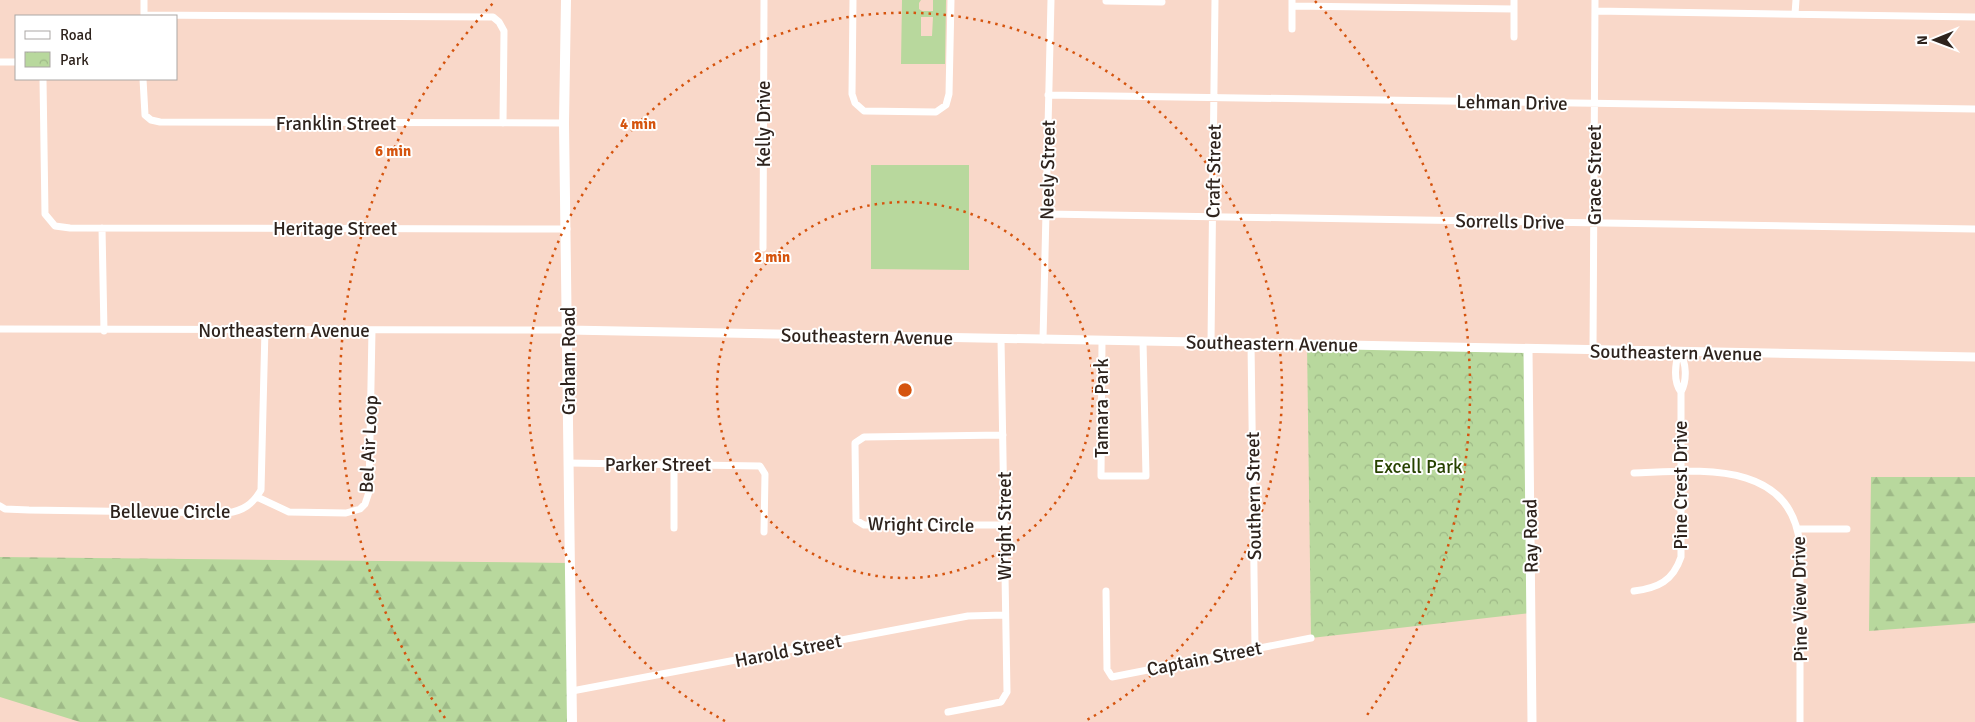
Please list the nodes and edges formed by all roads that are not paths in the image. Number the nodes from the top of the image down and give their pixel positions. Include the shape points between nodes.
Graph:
1 (144, 0) edge
2 (566, 0) edge
3 (764, 0) edge
4 (853, 0) edge
5 (951, 0) edge
6 (1051, 0) edge
7 (1215, 0) edge
8 (1514, 0) edge
9 (1595, 0) edge
10 (1796, 0) edge
11 (1106, 1) edge
12 (1133, 1) edge
13 (1162, 2) dead end
14 (1292, 3) edge
15 (1514, 9) junction
16 (1595, 12) junction
17 (1795, 14) junction
18 (144, 15) edge
19 (178, 16) edge
20 (1975, 17) edge
21 (1292, 29) dead end
22 (1514, 36) dead end
23 (0, 62) edge
24 (15, 62) edge
25 (43, 80) edge
26 (143, 80) edge
27 (1048, 95) junction
28 (1214, 98) junction
29 (1594, 104) junction
30 (1975, 110) edge
31 (503, 123) junction
32 (564, 123) junction
33 (1046, 214) junction
34 (1212, 216) junction
35 (1594, 223) junction
36 (102, 228) junction
37 (567, 229) junction
38 (1975, 229) edge
39 (763, 248) dead end
40 (0, 329) edge
41 (265, 329) junction
42 (372, 330) junction
43 (568, 330) junction
44 (104, 331) junction
45 (1001, 339) junction
46 (1043, 340) junction
47 (1102, 340) junction
48 (1143, 341) junction
49 (1211, 342) junction
50 (1251, 343) junction
51 (1528, 350) junction
52 (1594, 351) junction
53 (1679, 352) junction
54 (1975, 357) edge
55 (1003, 435) junction
56 (568, 463) junction
57 (674, 464) junction
58 (1680, 471) junction
59 (1634, 473) dead end
60 (257, 497) junction
61 (0, 506) edge
62 (1004, 525) junction
63 (674, 528) dead end
64 (1799, 529) junction
65 (1847, 529) dead end
66 (764, 532) dead end
67 (1634, 590) dead end
68 (1106, 592) dead end
69 (1004, 615) junction
70 (1311, 638) dead end
71 (1255, 648) junction
72 (572, 691) junction
73 (948, 712) dead end
74 (572, 722) edge
75 (1532, 722) edge
76 (1800, 722) edge

1 - 18 street
2 - 32 main road, Graham Road
3 - 39 street, Kelly Drive
4 - 5 street via 852,94 855,103 864,111 932,112 944,107 950,94
6 - 27 street, Neely Street
7 - 28 street, Craft Street
8 - 15 street
9 - 16 street, Grace Street
10 - 17 street
11 - 12 street
12 - 13 street
14 - 15 street
14 - 21 street
15 - 22 street
16 - 17 street
16 - 29 street, Grace Street
17 - 20 street
19 - 31 street via 493,17 504,31
23 - 24 street
25 - 36 street, Heritage Street via 45,214 55,226
26 - 31 street, Franklin Street via 145,115 160,122
27 - 28 street, Lehman Drive
27 - 33 street, Neely Street
28 - 29 street, Lehman Drive
28 - 34 street, Craft Street
29 - 30 street, Lehman Drive
29 - 35 street, Grace Street
31 - 32 street, Franklin Street
32 - 37 main road, Graham Road
33 - 34 street, Sorrells Drive
33 - 46 street, Neely Street
34 - 35 street, Sorrells Drive
34 - 49 street, Craft Street
35 - 38 street, Sorrells Drive
35 - 52 street, Grace Street
36 - 37 street, Heritage Street
36 - 44 street
37 - 43 main road, Graham Road
40 - 44 street, Northeastern Avenue
41 - 42 street, Northeastern Avenue
41 - 44 street, Northeastern Avenue
41 - 60 street, Bellevue Circle via 263,471
42 - 43 street, Northeastern Avenue
42 - 60 street, Bel Air Loop via 369,492 365,504 352,513 300,513 278,509
43 - 45 street, Southeastern Avenue
43 - 56 main road, Graham Road
45 - 46 street, Southeastern Avenue
45 - 55 street, Wright Street
46 - 47 street, Southeastern Avenue
47 - 48 street, Southeastern Avenue
47 - 48 street, Tamara Park via 1101,476 1146,476
48 - 49 street, Southeastern Avenue
49 - 50 street, Southeastern Avenue
50 - 51 street, Southeastern Avenue
50 - 71 street, Southern Street
51 - 52 street, Southeastern Avenue
51 - 75 street, Ray Road
52 - 53 street, Southeastern Avenue
53 - 54 street, Southeastern Avenue
53 - 58 street, Pine Crest Drive via 1684,362 1684,384 1680,392
55 - 62 street, Wright Street
55 - 62 street, Wright Circle via 864,437 855,443 856,520 864,525
56 - 57 street, Parker Street
56 - 72 main road, Graham Road
57 - 63 street
57 - 66 street, Parker Street via 760,466 765,474
58 - 59 street, Pine View Drive
58 - 64 street, Pine View Drive via 1719,471 1755,480 1779,499
58 - 67 street, Pine Crest Drive via 1681,548 1678,565 1660,586
60 - 61 street, Bellevue Circle via 244,509 227,513 29,510
62 - 69 street, Wright Street
64 - 65 street
64 - 76 street, Pine View Drive
68 - 71 street, Captain Street via 1106,664 1112,677
69 - 72 street, Harold Street via 968,616
69 - 73 street, Wright Street via 1007,692 1001,702
70 - 71 street, Captain Street
72 - 74 main road, Graham Road

